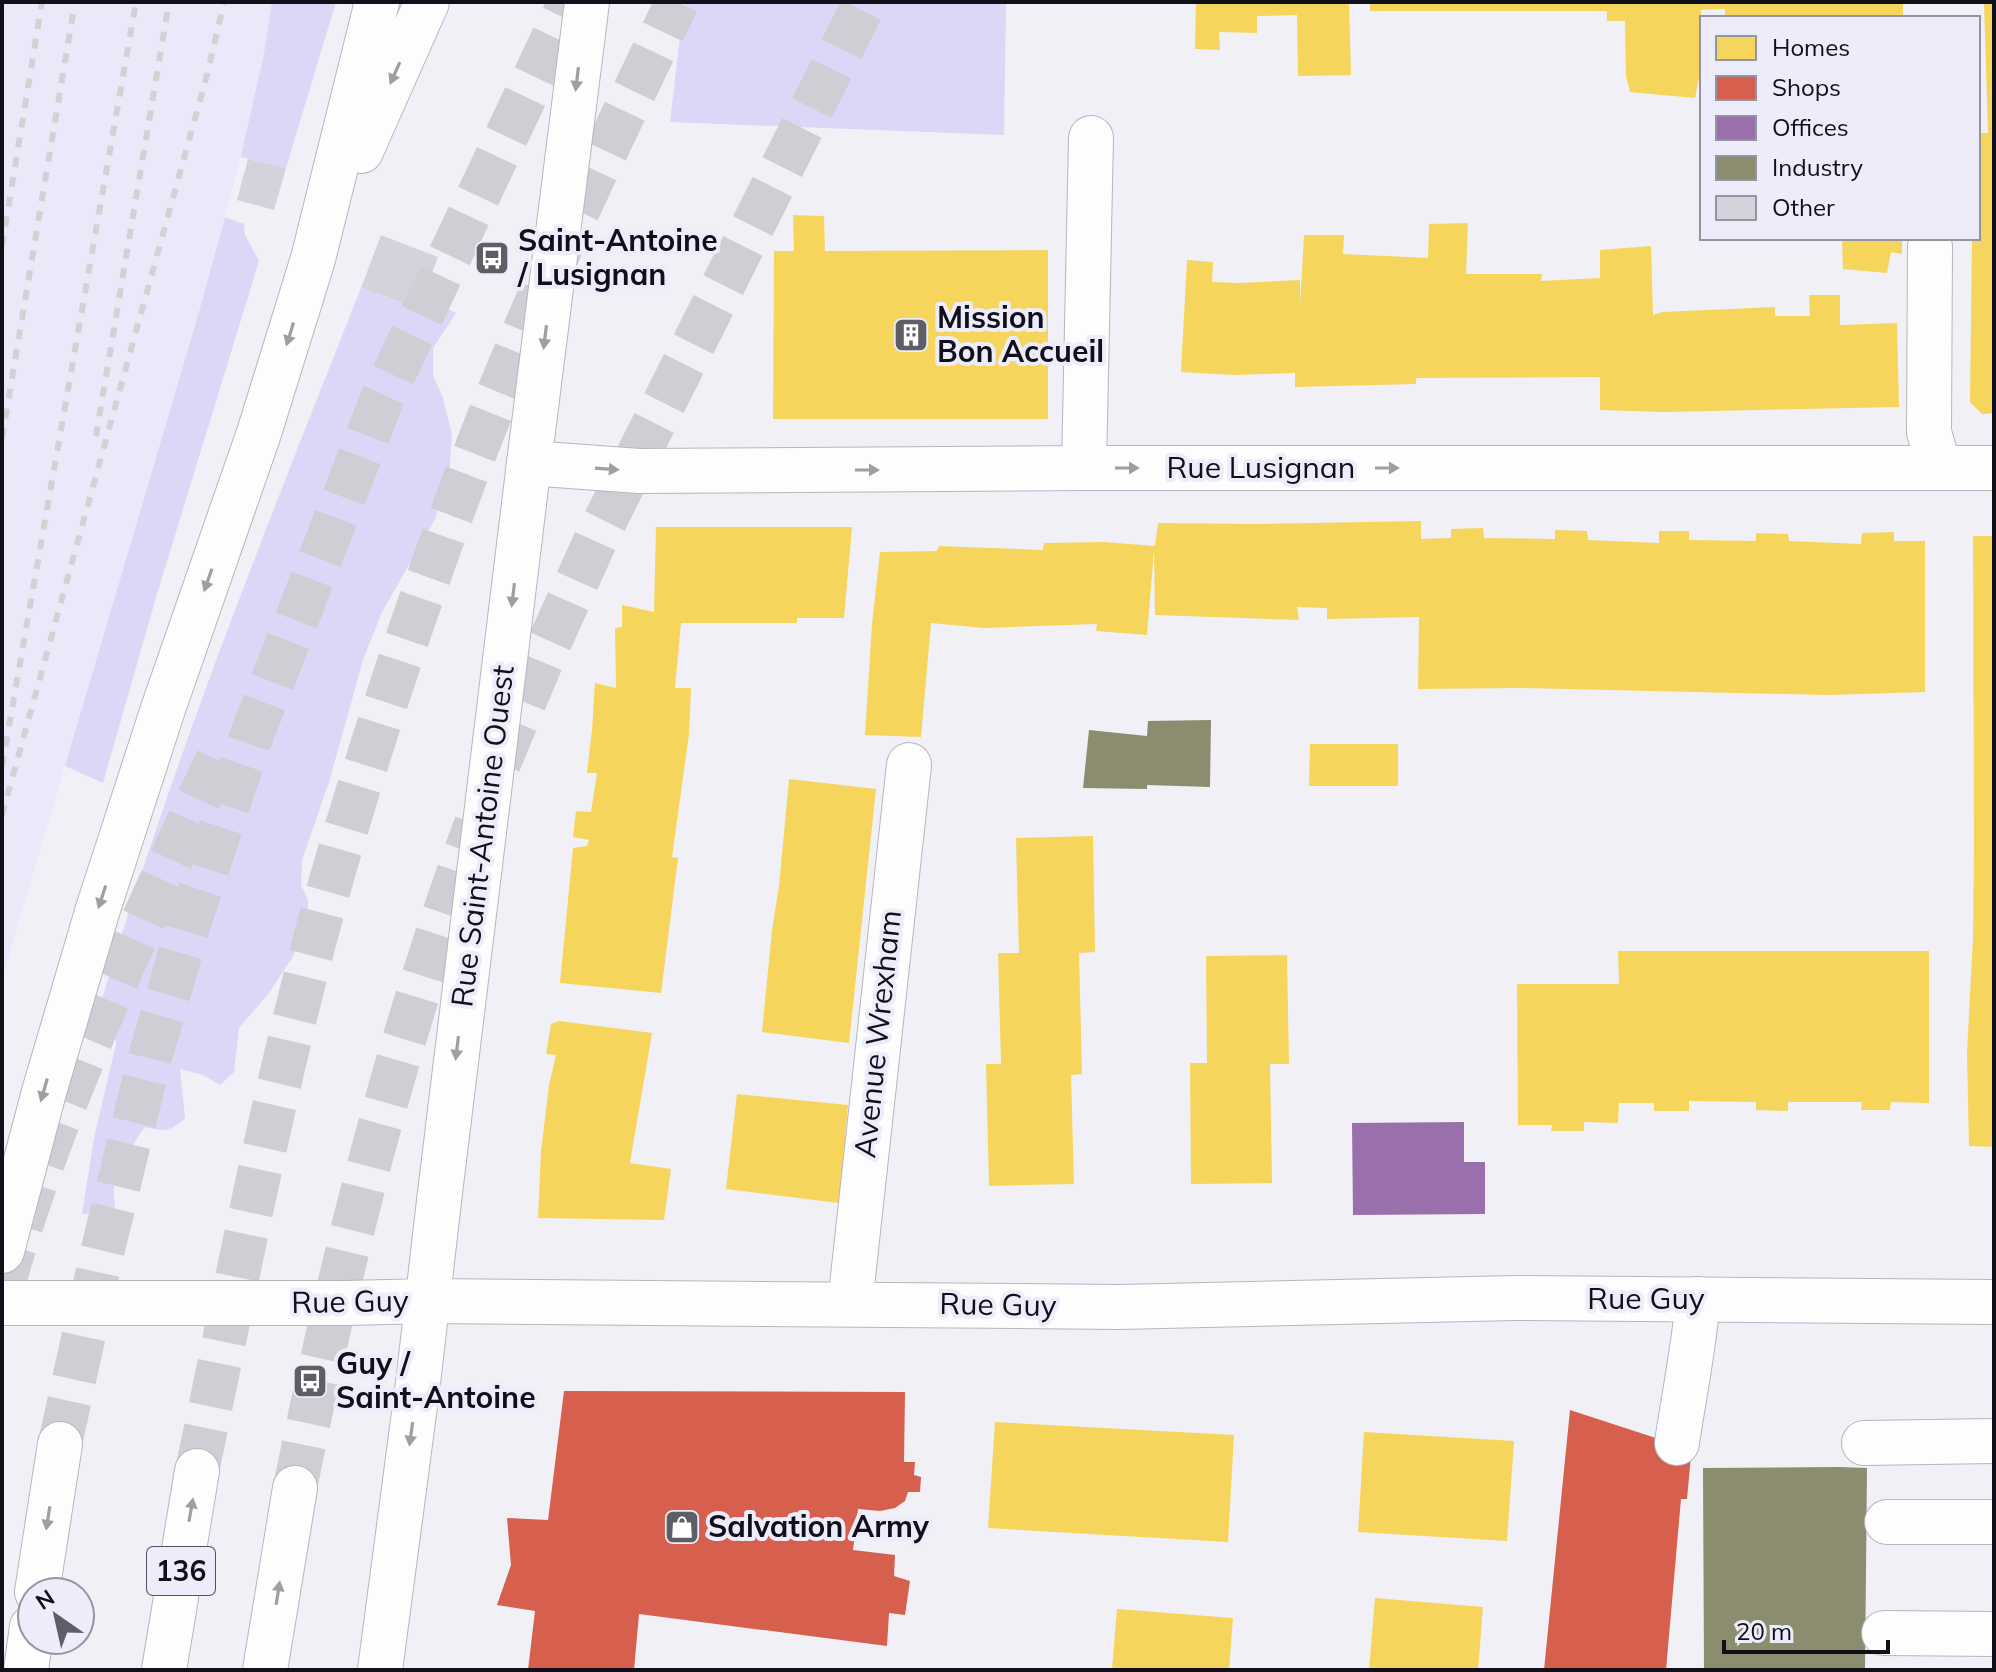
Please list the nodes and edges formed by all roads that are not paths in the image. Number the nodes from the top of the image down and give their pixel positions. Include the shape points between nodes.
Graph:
1 (377, 2) edge
2 (427, 2) edge
3 (587, 2) edge
4 (1091, 138) dead end
5 (1930, 247) dead end
6 (313, 259) junction
7 (529, 463) junction
8 (1084, 468) junction
9 (1939, 468) junction
10 (1994, 468) edge
11 (909, 765) dead end
12 (2, 1251) edge
13 (1698, 1299) junction
14 (428, 1301) junction
15 (1994, 1302) edge
16 (2, 1303) edge
17 (850, 1304) junction
18 (1994, 1441) edge
19 (1677, 1443) dead end
20 (1864, 1443) dead end
21 (60, 1444) tunnel mouth
22 (197, 1471) tunnel mouth
23 (295, 1488) tunnel mouth
24 (1887, 1522) dead end
25 (1994, 1522) edge
26 (39, 1576) edge
27 (1884, 1633) dead end
28 (1994, 1634) edge
29 (164, 1670) edge
30 (265, 1670) edge
31 (380, 1670) edge

1 - 6 main road
2 -> 6 main road
3 -> 7 main road, Rue Saint-Antoine Ouest
4 - 8 main road
5 - 9 main road via 1929,432
6 -> 12 main road via 94,922
7 -> 8 main road, Rue Lusignan via 639,471
7 -> 14 main road, Rue Saint-Antoine Ouest
8 -> 9 main road, Rue Lusignan
9 - 10 main road, Rue Lusignan
11 - 17 main road, Avenue Wrexham
13 - 15 main road, Rue Guy
13 - 17 main road, Rue Guy via 1119,1307
13 - 19 main road
14 - 16 main road, Rue Guy
14 - 17 main road, Rue Guy
14 -> 31 main road, Rue Saint-Antoine Ouest
18 - 20 main road
21 -> 26 main road
29 -> 22 main road, 136
30 -> 23 main road
24 - 25 main road
27 - 28 main road

